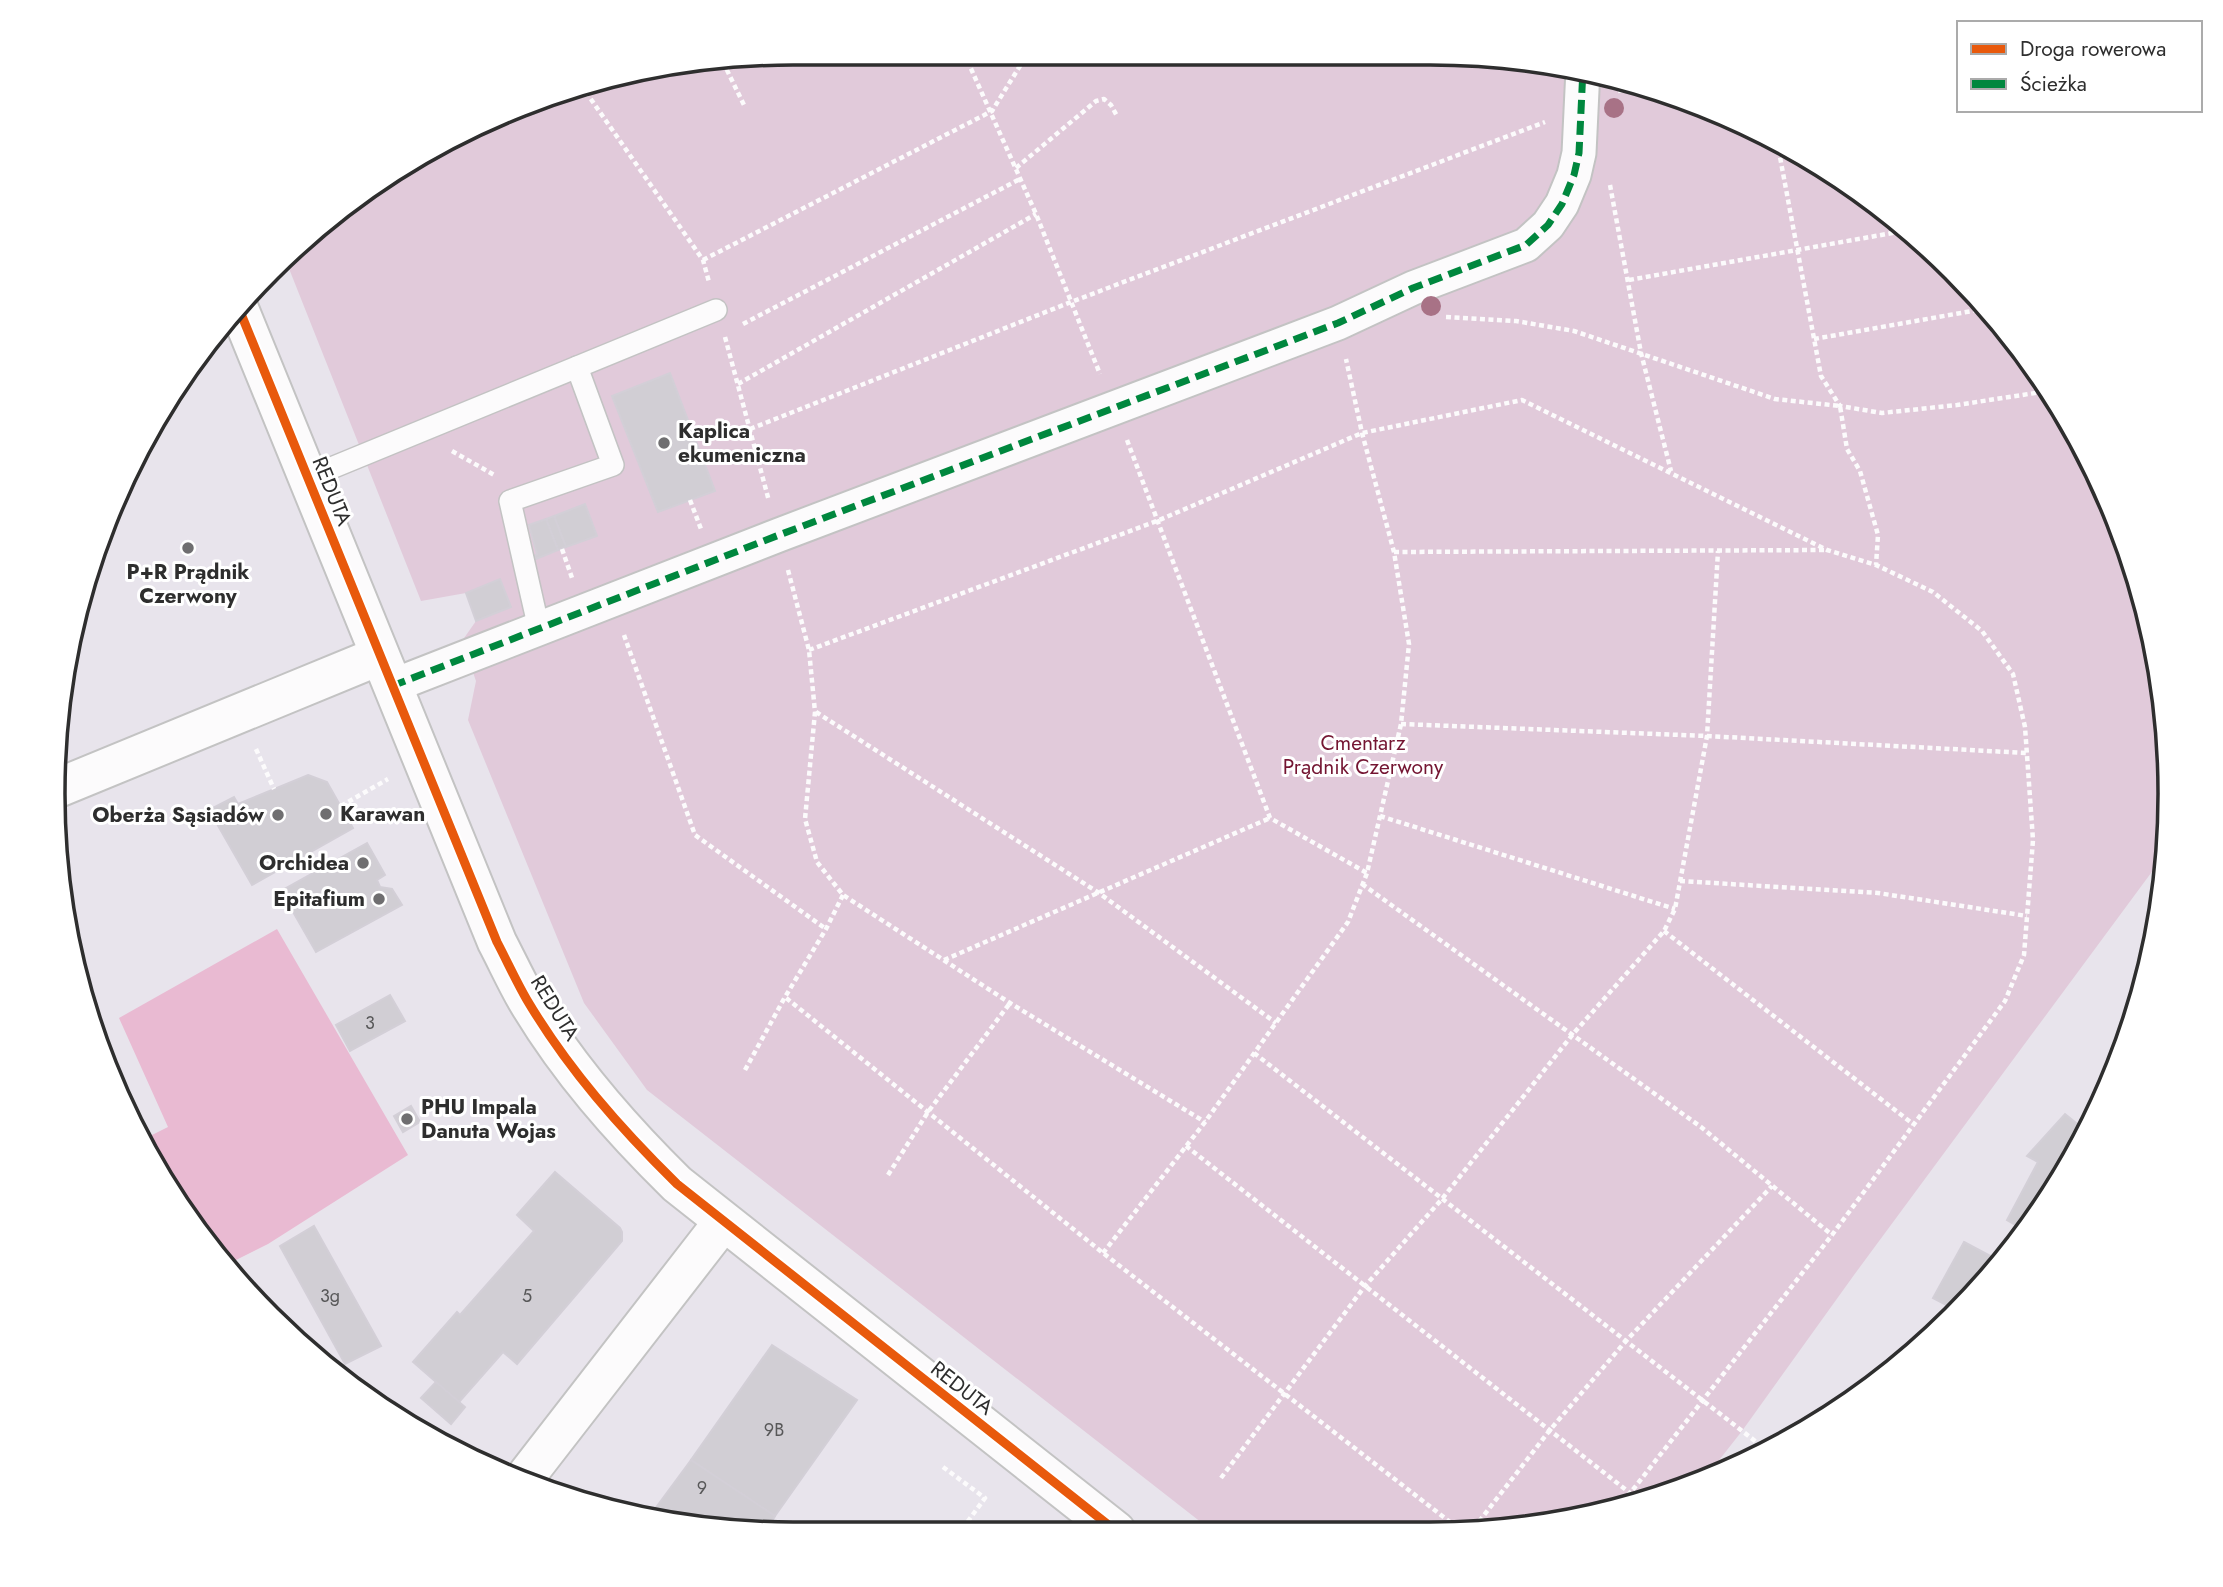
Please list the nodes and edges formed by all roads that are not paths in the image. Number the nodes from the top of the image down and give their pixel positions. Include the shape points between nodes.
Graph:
1 (1583, 82) edge
2 (716, 310) road end
3 (242, 317) edge
4 (577, 367) junction
5 (307, 478) junction
6 (539, 629) junction
7 (386, 671) junction
8 (65, 786) edge
9 (723, 1222) junction
10 (529, 1472) edge
11 (1105, 1522) edge

1 - 6 street via 1574,175 1548,225 1526,245 1413,288 1338,323
2 - 4 lane
3 - 5 street, REDUTA
4 - 5 lane
4 - 6 lane via 613,466 510,501
5 - 7 street, REDUTA
6 - 7 street
7 - 8 street
7 - 9 street, REDUTA via 497,942 527,999 608,1113 669,1176
9 - 10 street
9 - 11 street, REDUTA

